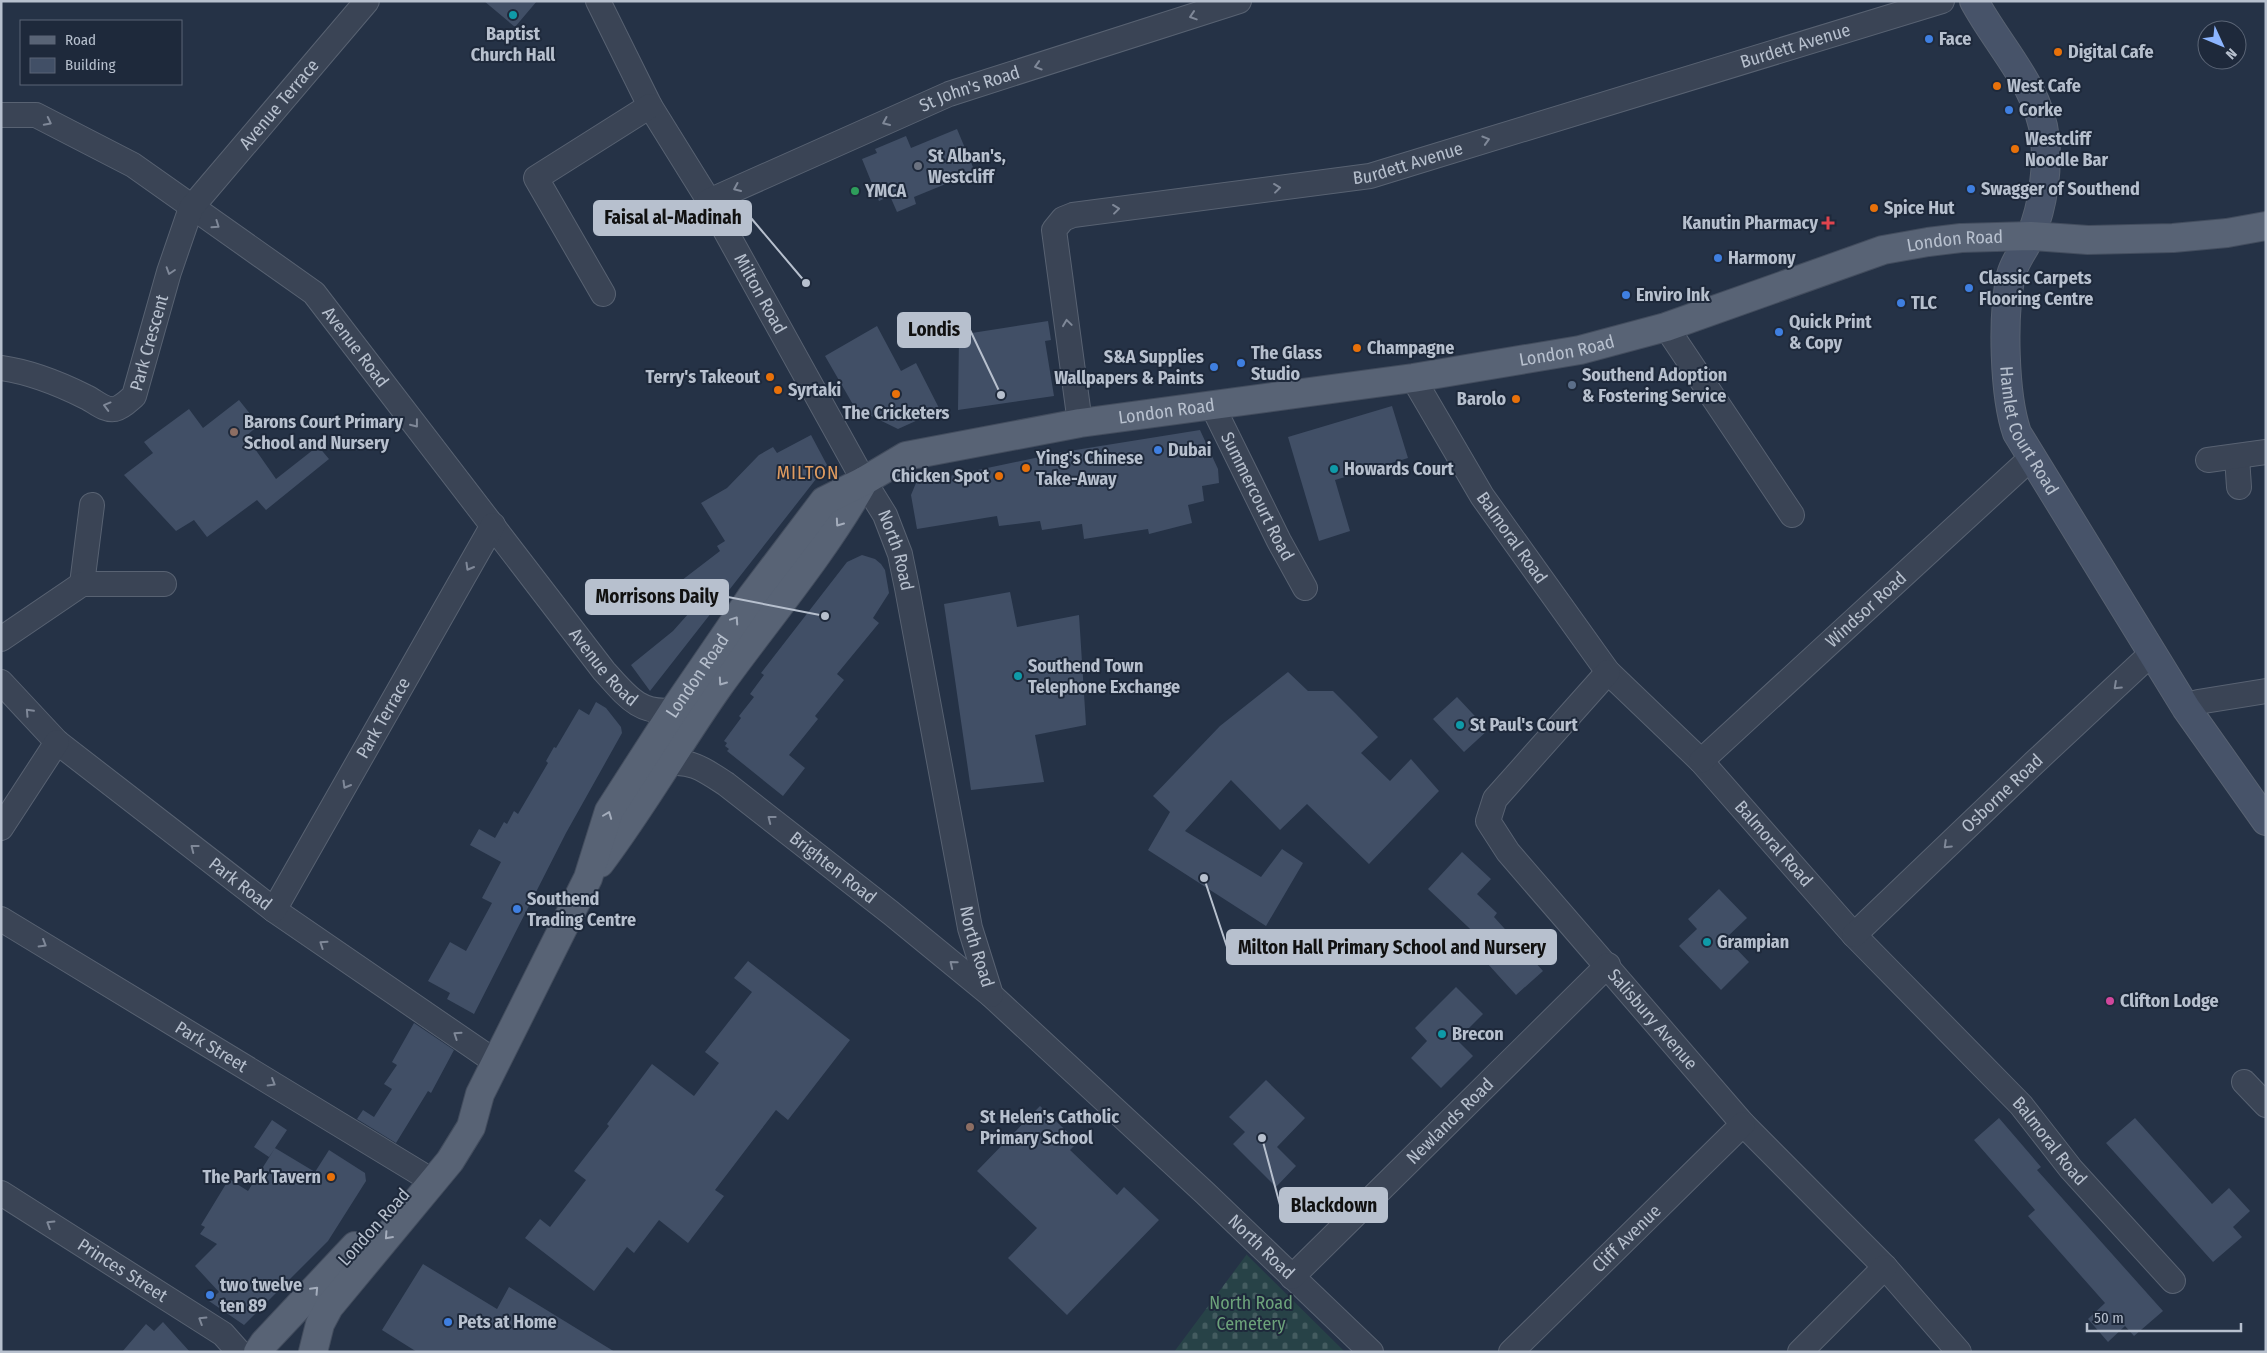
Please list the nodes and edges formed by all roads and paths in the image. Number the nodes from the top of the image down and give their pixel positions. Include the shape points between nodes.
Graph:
1 (367, 1) edge
2 (1239, 1) edge
3 (1942, 1) edge
4 (1974, 1) edge
5 (600, 2) edge
6 (650, 106) junction
7 (1, 115) edge
8 (708, 200) junction
9 (191, 208) junction
10 (2266, 226) edge
11 (2031, 236) junction
12 (602, 294) dead end
13 (1666, 327) junction
14 (1, 368) edge
15 (1413, 378) junction
16 (1212, 405) junction
17 (1080, 424) junction
18 (2266, 452) edge
19 (2237, 457) junction
20 (2031, 458) junction
21 (2208, 460) dead end
22 (864, 481) junction
23 (2239, 486) dead end
24 (92, 505) dead end
25 (1792, 515) dead end
26 (493, 525) junction
27 (82, 584) junction
28 (164, 584) dead end
29 (1305, 588) dead end
30 (1, 639) edge
31 (2152, 653) junction
32 (1608, 672) junction
33 (1, 682) edge
34 (2266, 691) edge
35 (2186, 708) junction
36 (674, 710) junction
37 (57, 742) junction
38 (1701, 761) junction
39 (666, 764) junction
40 (2266, 821) edge
41 (1, 828) edge
42 (588, 878) junction
43 (274, 910) junction
44 (1, 919) edge
45 (1854, 935) junction
46 (1608, 965) junction
47 (991, 995) junction
48 (497, 1063) junction
49 (2244, 1082) dead end
50 (480, 1094) junction
51 (2266, 1105) edge
52 (1743, 1124) junction
53 (421, 1174) junction
54 (1, 1194) edge
55 (1885, 1267) junction
56 (1292, 1276) junction
57 (2173, 1281) dead end
58 (239, 1352) edge
59 (258, 1352) edge
60 (314, 1352) edge
61 (1371, 1352) edge
62 (1511, 1352) edge
63 (1800, 1352) edge
64 (1959, 1352) edge

1 - 9 street, Avenue Terrace
2 -> 8 street, St John's Road via 949,94
17 -> 3 street, Burdett Avenue via 1054,230 1063,218 1073,214 1370,176
4 - 11 street, Hamlet Court Road via 2037,103 2045,138 2044,179 2042,203
5 - 6 street, Milton Road
6 - 8 street, Milton Road
6 - 12 street via 536,178
7 -> 9 street, Avenue Road via 36,115 133,165
8 - 22 street, Milton Road
9 -> 14 street, Park Crescent via 134,396 124,405 113,409 102,406 19,370
9 -> 26 street, Avenue Road via 314,294
10 - 11 main road, London Road via 2173,238 2088,240
11 - 13 main road, London Road via 1961,238 1883,250
11 - 20 street, Hamlet Court Road via 2012,274 2007,354 2012,418
13 - 15 main road, London Road via 1580,350
13 - 25 street
15 - 16 main road, London Road
15 - 32 street, Balmoral Road via 1482,496
16 - 17 main road, London Road
16 - 29 street, Summercourt Road
17 - 22 main road, London Road via 906,456
18 - 19 street
19 - 21 street
19 - 23 street
20 - 31 street, Hamlet Court Road
20 - 38 street, Windsor Road
36 -> 22 main road, London Road via 814,512 824,501
22 -> 39 main road, London Road via 843,519 731,669
22 - 47 street, North Road via 885,515 900,554 970,928
24 - 27 street
26 - 36 street, Avenue Road via 604,671 637,705 662,712
26 -> 43 street, Park Terrace
27 - 28 street
27 - 30 street
31 - 35 street, Hamlet Court Road
31 -> 45 street, Osborne Road
32 - 38 street, Balmoral Road
32 - 46 street, Salisbury Avenue via 1495,799 1488,821 1508,852
37 -> 33 street, Park Road
34 - 35 street via 2198,702
35 - 40 street, Hamlet Court Road
42 -> 36 main road, London Road via 609,811
37 - 41 street
43 -> 37 street, Park Road
38 - 45 street, Balmoral Road
39 - 42 main road, London Road via 632,821
47 -> 39 street, Brighten Road via 726,784 701,767 689,763
42 - 48 main road, London Road
48 -> 43 street, Park Road
44 -> 53 street, Park Street
45 - 57 street, Balmoral Road via 2021,1105 2070,1169
46 - 52 street, Salisbury Avenue
46 - 56 street, Newlands Road
47 - 56 street, North Road
48 - 50 main road, London Road
49 - 51 street
50 - 53 main road, London Road via 462,1114
50 -> 60 main road, London Road via 471,1127 450,1161 329,1307 320,1324
52 - 55 street, Salisbury Avenue
52 - 62 street, Cliff Avenue
59 -> 53 main road, London Road
58 -> 54 street, Princes Street via 223,1334
55 - 63 street
55 - 64 street, Salisbury Avenue
56 - 61 street, North Road

